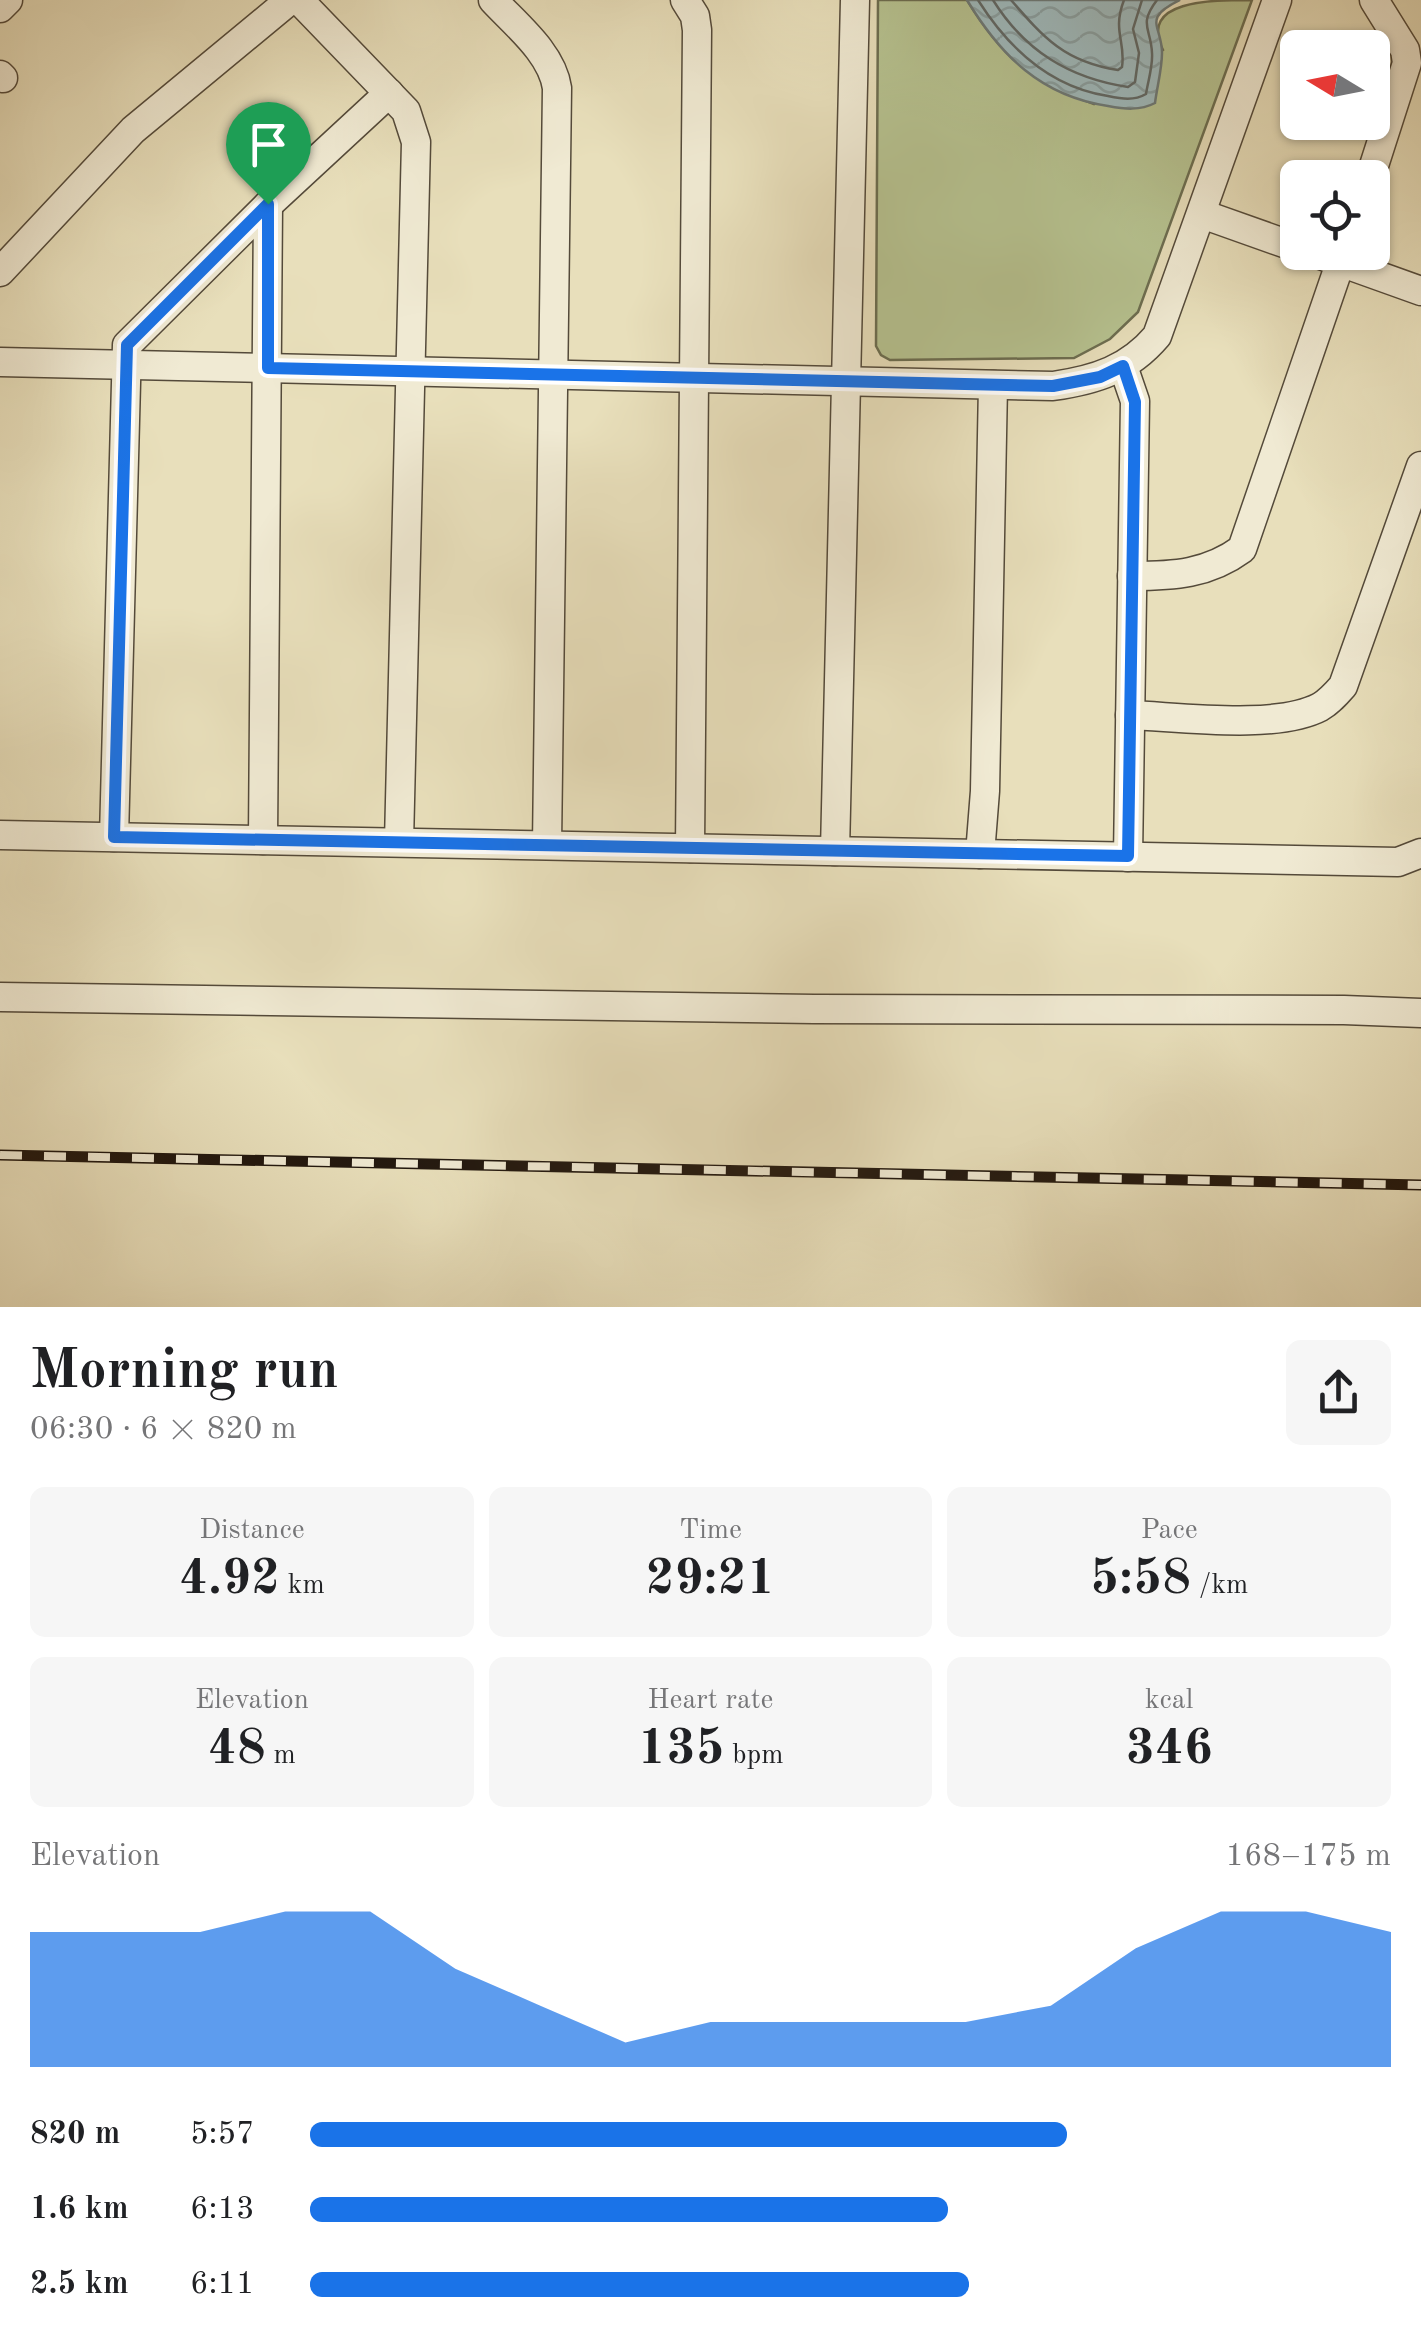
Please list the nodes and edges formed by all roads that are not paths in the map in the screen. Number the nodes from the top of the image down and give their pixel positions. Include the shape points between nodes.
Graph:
1 (8, 0) edge
2 (290, 0) edge
3 (299, 0) edge
4 (493, 0) edge
5 (685, 0) edge
6 (855, 0) edge
7 (1277, 0) edge
8 (1374, 0) edge
9 (0, 8) edge
10 (388, 94) junction
11 (1376, 160) edge
12 (268, 204) junction
13 (1202, 214) junction
14 (1280, 242) edge
15 (1338, 270) edge
16 (1371, 270) edge
17 (0, 272) edge
18 (1421, 291) edge
19 (0, 362) edge
20 (126, 364) junction
21 (1123, 366) junction
22 (268, 368) junction
23 (412, 371) junction
24 (552, 375) junction
25 (695, 378) junction
26 (846, 382) junction
27 (993, 384) junction
28 (1421, 466) edge
29 (1132, 576) junction
30 (1130, 715) junction
31 (0, 834) edge
32 (114, 837) junction
33 (263, 840) junction
34 (398, 842) junction
35 (547, 845) junction
36 (690, 848) junction
37 (834, 851) junction
38 (1421, 853) edge
39 (980, 854) junction
40 (1128, 856) junction
41 (0, 997) edge
42 (1421, 1013) edge

1 - 9 street
2 - 17 street via 133,130
3 - 10 street
4 - 24 street via 554,73
5 - 25 street via 697,30
6 - 26 street
7 - 13 street
8 - 11 street via 1407,63
10 - 12 street
10 - 23 street via 406,112 416,142
12 - 20 street via 127,345
12 - 22 street
13 - 14 street
13 - 21 street via 1157,336
15 - 29 street via 1242,548 1210,568
16 - 18 street
19 - 20 street
20 - 22 street
20 - 32 street
21 - 27 street via 1053,386
21 - 29 street via 1135,402
22 - 23 street
22 - 33 street
23 - 24 street
23 - 34 street
24 - 25 street
24 - 35 street
25 - 26 street
25 - 36 street
26 - 27 street
26 - 37 street
27 - 39 street
28 - 30 street via 1344,686 1333,698 1278,718
29 - 30 street
30 - 40 street
31 - 32 street
32 - 33 street
33 - 34 street
34 - 35 street
35 - 36 street
36 - 37 street
37 - 39 street
38 - 40 street via 1398,862
39 - 40 street
41 - 42 street

